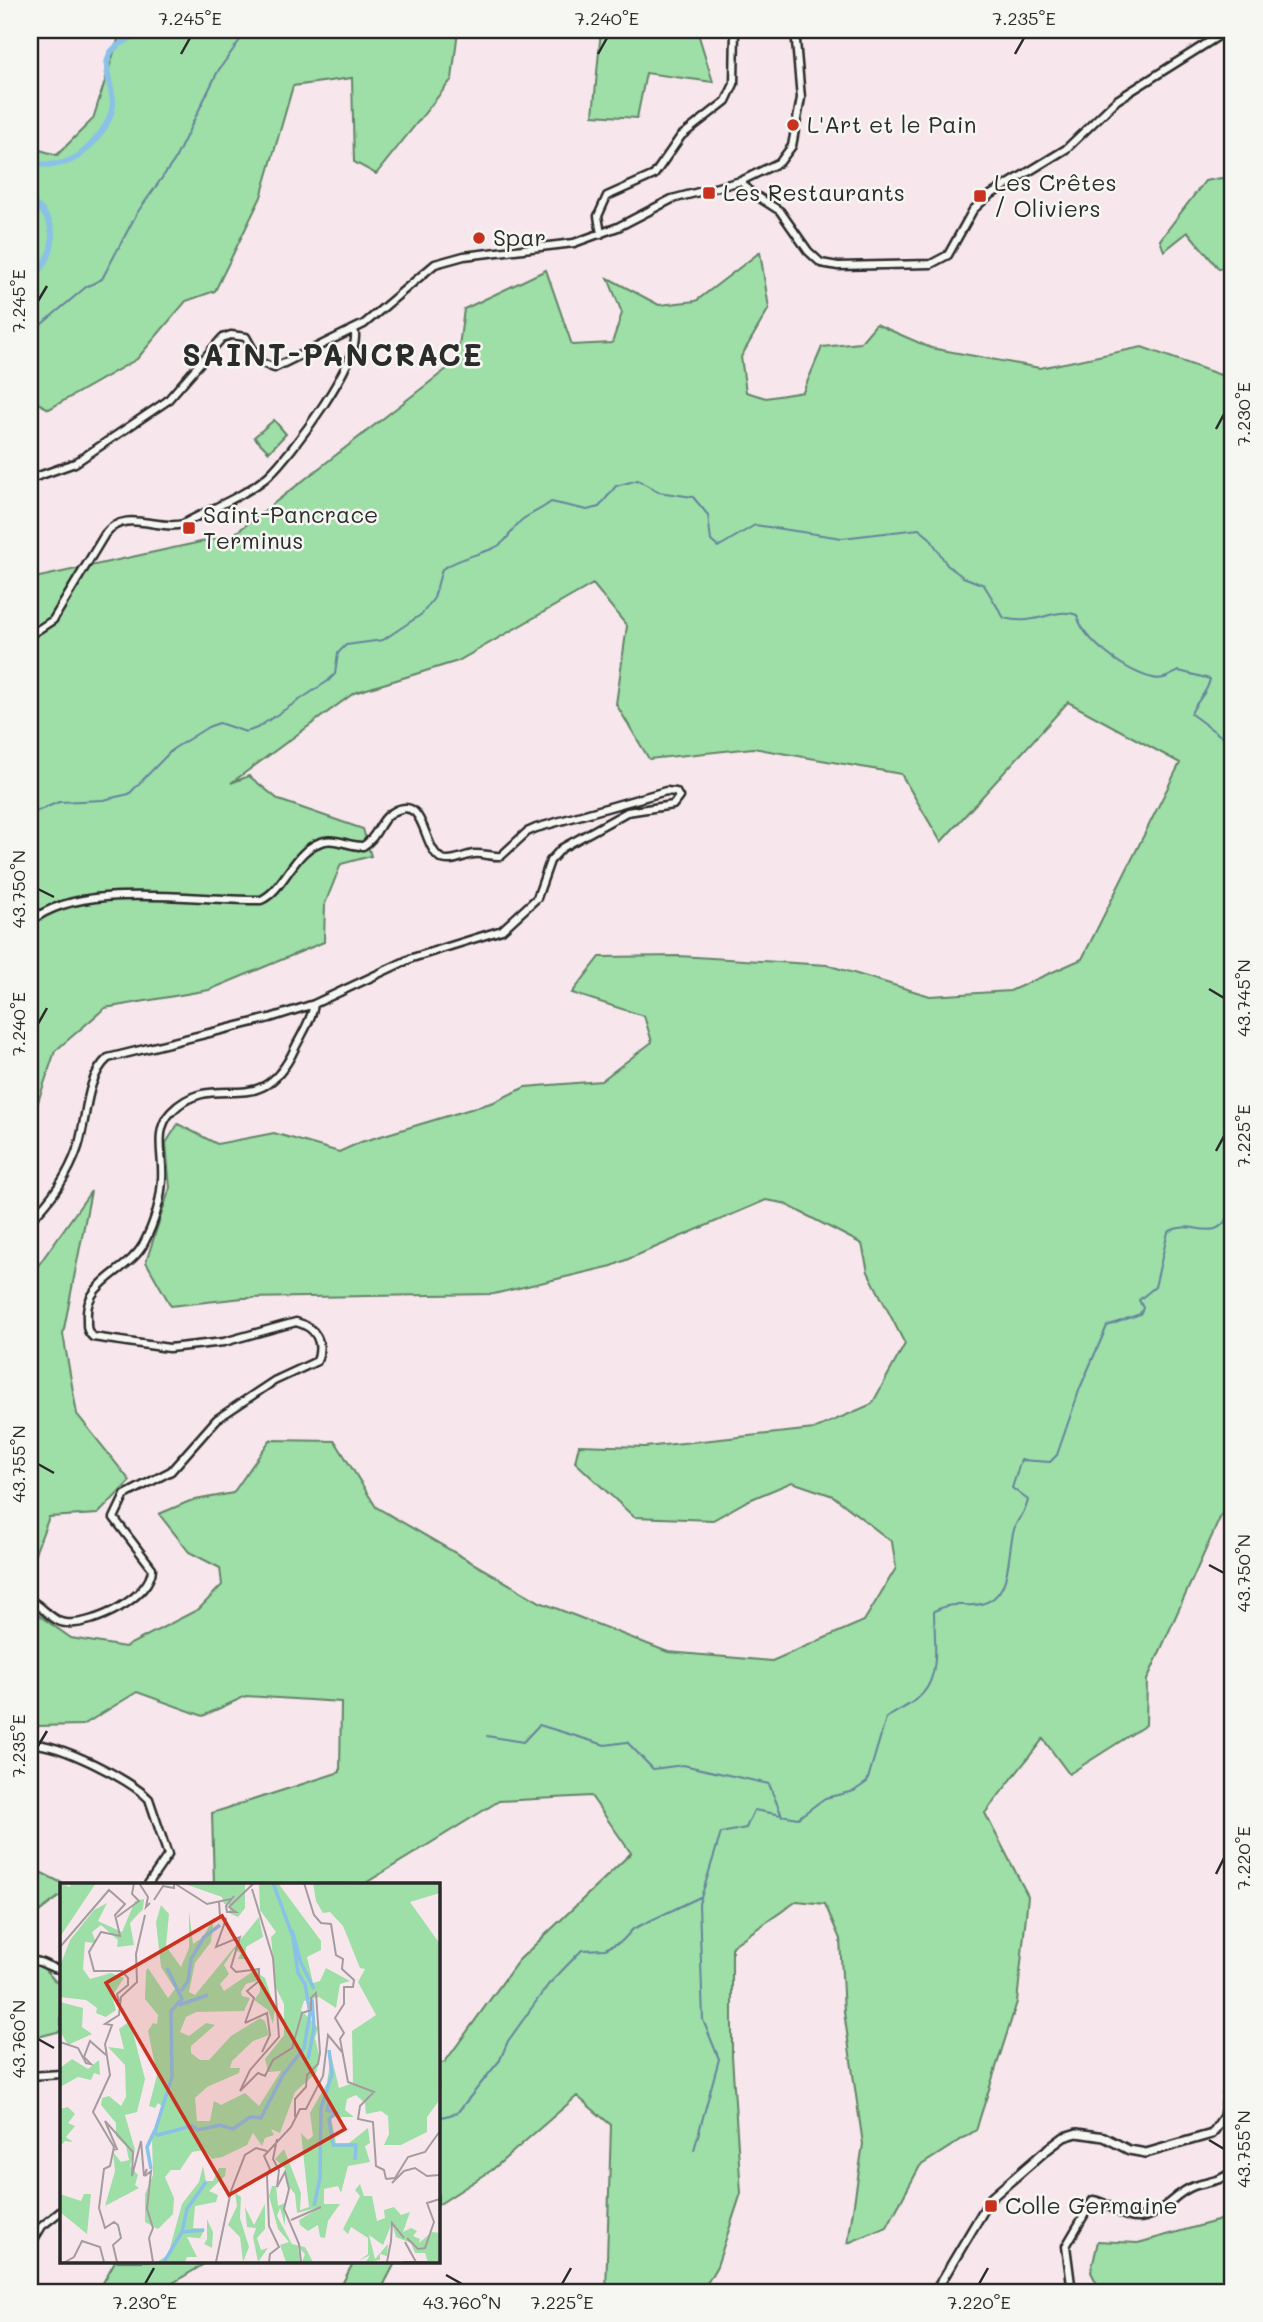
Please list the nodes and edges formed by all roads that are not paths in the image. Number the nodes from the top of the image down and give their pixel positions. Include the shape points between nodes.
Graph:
1 (735, 30) edge
2 (795, 30) edge
3 (1228, 30) edge
4 (741, 181) junction
5 (601, 233) junction
6 (354, 330) junction
7 (30, 480) edge
8 (30, 635) edge
9 (30, 922) edge
10 (314, 1004) junction
11 (30, 1220) edge
12 (30, 1600) edge
13 (30, 1744) edge
14 (149, 1883) edge
15 (30, 1961) edge
16 (60, 1969) edge
17 (1233, 2062) edge
18 (60, 2074) edge
19 (30, 2076) edge
20 (1233, 2170) edge
21 (60, 2212) edge
22 (30, 2246) edge
23 (935, 2292) edge
24 (1072, 2292) edge

1 - 5 street via 731,94 681,136 654,175 607,196 598,216
2 - 4 street via 802,85 792,146 780,162
3 - 4 street via 1117,100 1066,149 987,197 973,210 948,255 931,264 821,263 779,211 748,191
4 - 5 street via 672,199
5 - 6 street via 559,246 444,260 425,270
6 - 7 street via 270,368 260,362 246,337 222,338 167,401 75,463
6 - 8 street via 355,350 319,415 270,474 183,524 116,523 53,620
9 - 10 street via 51,910 88,900 153,895 261,900 314,845 331,840 363,846 391,813 403,808 418,816 437,855 447,860 478,854 501,856 527,832 556,821 666,791 678,795 675,805 627,812 562,848 550,861 541,894 502,930 412,958
10 - 11 street via 105,1060 72,1161 50,1199
10 - 12 street via 279,1078 252,1091 205,1094 169,1115 161,1132 162,1180 153,1226 137,1255 103,1282 86,1311 87,1331 93,1337 156,1348 224,1342 296,1322 315,1333 320,1352 311,1366 274,1381 218,1419 171,1471 125,1495 114,1518 152,1568 148,1586 137,1597 74,1623 63,1623
13 - 14 street via 62,1749 149,1799 168,1855
15 - 16 street
17 - 23 main road via 1224,2116 1212,2134 1146,2153 1104,2137 1077,2133 1044,2152 991,2198
18 - 19 street
20 - 24 street via 1222,2179 1185,2190 1161,2210 1139,2218 1093,2200 1066,2246
21 - 22 street via 42,2226

